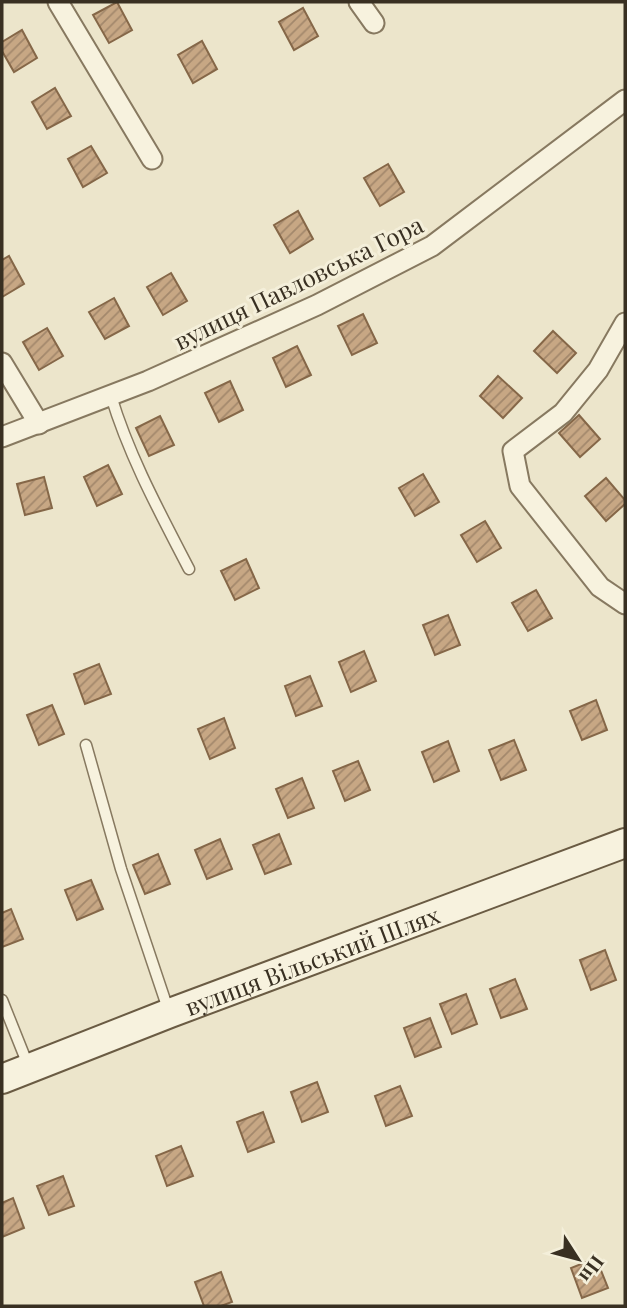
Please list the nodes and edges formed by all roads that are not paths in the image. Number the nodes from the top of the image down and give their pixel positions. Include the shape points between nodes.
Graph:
1 (58, 2) edge
2 (359, 2) edge
3 (374, 23) dead end
4 (625, 100) edge
5 (152, 159) dead end
6 (625, 323) edge
7 (2, 363) edge
8 (111, 396) junction
9 (38, 424) junction
10 (2, 437) edge
11 (189, 569) dead end
12 (625, 604) edge
13 (86, 745) dead end
14 (625, 843) edge
15 (2, 1000) edge
16 (170, 1013) junction
17 (29, 1069) junction
18 (2, 1079) edge

1 - 5 street
2 - 3 street
4 - 8 street, вулиця Павловська Гора via 432,246 317,305
6 - 12 street via 598,370 563,413 513,452 520,486 600,587
7 - 9 street
8 - 9 street, вулиця Павловська Гора
8 - 11 lane via 155,503
9 - 10 street, вулиця Павловська Гора
13 - 16 lane via 121,869
14 - 16 street, вулиця Вільський Шлях
15 - 17 lane
16 - 17 street, вулиця Вільський Шлях
17 - 18 street, вулиця Вільський Шлях

